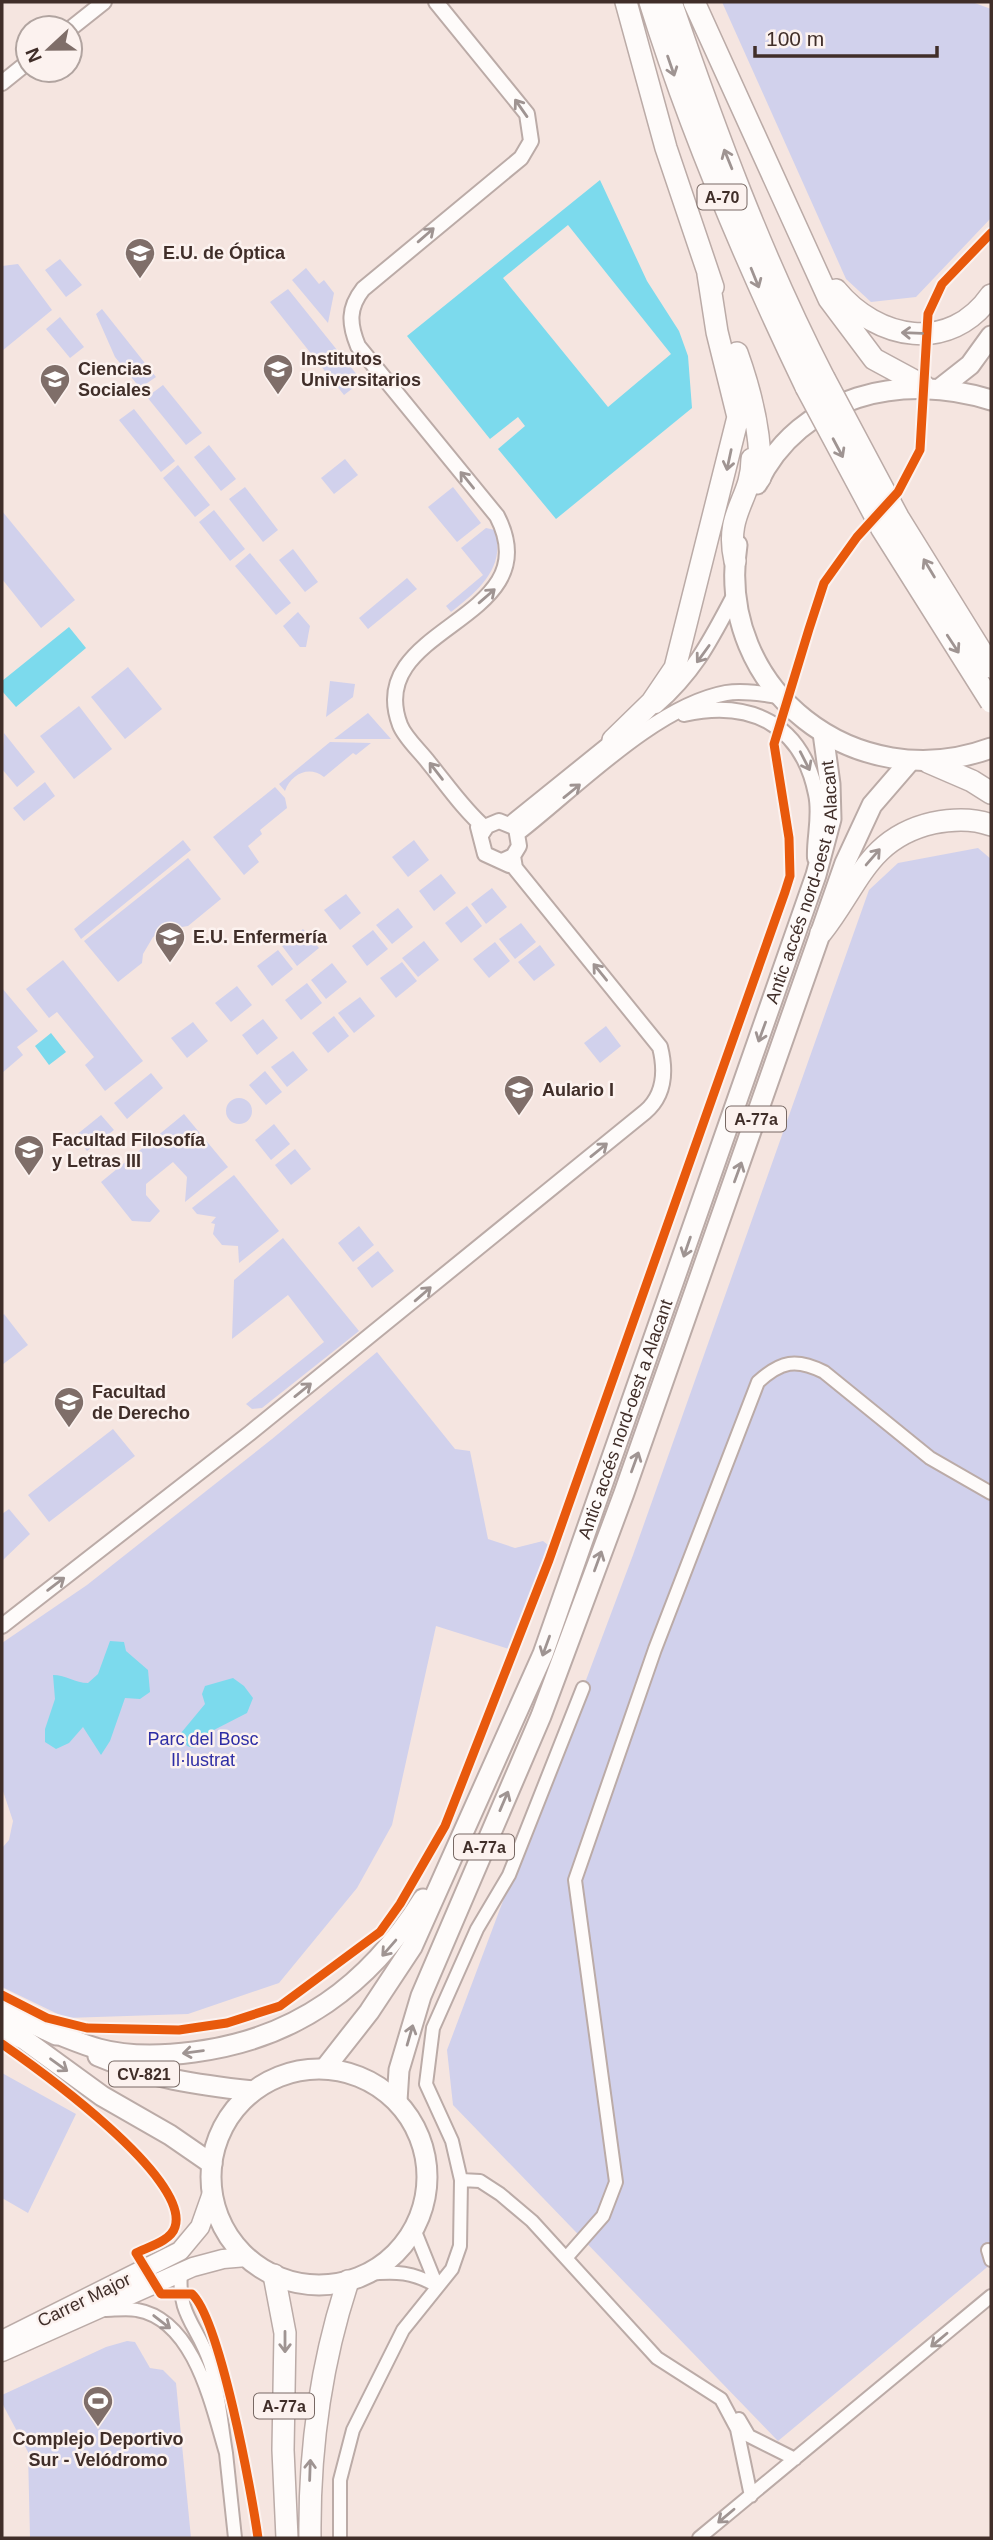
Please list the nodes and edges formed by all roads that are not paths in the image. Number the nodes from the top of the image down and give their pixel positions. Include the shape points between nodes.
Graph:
1 (104, 2) edge
2 (436, 2) edge
3 (626, 2) edge
4 (650, 2) edge
5 (671, 2) edge
6 (694, 2) edge
7 (84, 18) edge
8 (785, 200) junction
9 (708, 274) junction
10 (991, 295) edge
11 (991, 336) edge
12 (815, 383) junction
13 (933, 387) junction
14 (991, 400) edge
15 (760, 478) junction
16 (735, 561) junction
17 (735, 594) junction
18 (991, 667) edge
19 (779, 696) junction
20 (991, 702) edge
21 (653, 725) junction
22 (822, 733) junction
23 (612, 740) junction
24 (991, 748) edge
25 (919, 762) junction
26 (991, 793) edge
27 (991, 825) edge
28 (514, 829) junction
29 (483, 832) junction
30 (510, 862) junction
31 (816, 875) junction
32 (821, 933) junction
33 (991, 1493) edge
34 (2, 1626) edge
35 (583, 1688) dead end
36 (466, 1830) junction
37 (2, 2009) edge
38 (2, 2029) edge
39 (44, 2029) junction
40 (325, 2068) junction
41 (253, 2091) junction
42 (397, 2101) junction
43 (212, 2164) junction
44 (461, 2180) junction
45 (212, 2193) junction
46 (414, 2229) junction
47 (991, 2252) edge
48 (247, 2257) junction
49 (566, 2258) junction
50 (991, 2260) edge
51 (181, 2272) junction
52 (274, 2275) junction
53 (358, 2278) junction
54 (437, 2287) junction
55 (989, 2296) edge
56 (97, 2311) junction
57 (2, 2340) edge
58 (2, 2352) edge
59 (721, 2399) junction
60 (226, 2454) junction
61 (795, 2459) junction
62 (751, 2496) junction
63 (235, 2538) edge
64 (287, 2538) edge
65 (310, 2538) edge
66 (340, 2538) edge
67 (699, 2538) edge

1 - 7 street
29 -> 2 street via 401,727 395,690 409,660 498,586 509,550 507,535 497,516 358,346 351,323 354,301 363,289 521,158 531,141 527,114
3 - 9 highway via 666,148
4 -> 12 highway, A-70 via 700,146 763,299
12 -> 5 highway, A-70
6 - 8 highway
10 -> 8 highway via 954,326 918,334 881,327 862,316 833,286
8 - 13 highway via 829,299 857,339 874,359
9 - 15 highway via 747,384
9 - 16 highway via 739,376 752,445 750,475 730,537
9 -> 23 highway via 738,417 675,668 652,702
11 - 13 main road via 970,365
18 -> 12 highway, A-70, bridge
12 -> 20 highway, A-70, bridge via 882,529
13 - 14 main road
13 - 15 main road via 866,394 828,411 794,436
15 - 16 main road via 746,508
16 - 17 main road
17 - 19 main road via 746,640
17 -> 23 street via 693,668 638,723
19 - 21 street via 724,693
19 - 22 main road
28 -> 21 street
21 -> 31 street via 701,710 727,708 749,712 782,730 804,758 817,796
22 - 25 main road via 860,751
22 - 31 main road, Antic accés nord-oest a Alacant / A-77a via 831,820
23 - 28 street
24 - 25 main road via 953,759
25 - 26 highway via 972,781
25 - 32 main road, Antic accés nord-oest a Alacant / A-77a via 872,806 856,833
32 -> 27 highway via 863,868 892,839 944,820
28 - 29 street via 499,821
28 - 30 street via 519,846
29 - 30 street via 485,854
34 -> 30 street via 405,1309 657,1098 665,1073 660,1047
31 -> 36 main road, Antic accés nord-oest a Alacant / A-77a via 543,1654
42 -> 32 main road, Antic accés nord-oest a Alacant / A-77a via 399,2070 421,1996 541,1716
33 - 49 street via 930,1458 824,1372 805,1363 784,1362 758,1382 654,1649 575,1880 617,2182 603,2216
35 - 44 street via 509,1875 477,1930 433,2028 426,2084 452,2141
36 -> 39 main road via 400,1935 373,1966 306,2017 219,2049 172,2055 99,2049
36 - 40 main road, Antic accés nord-oest a Alacant / A-77a via 412,1947
37 - 39 main road, CV-821
38 -> 43 main road, CV-821
39 - 41 main road, CV-821 via 132,2070 180,2083
40 - 41 main road via 287,2074
40 - 42 main road via 376,2084
41 - 43 main road via 228,2120
42 - 46 main road via 421,2140 426,2162 427,2185
43 - 45 main road
44 - 49 street via 480,2181 500,2194
44 - 54 street via 460,2246 452,2269
45 - 48 main road via 231,2239
45 - 57 main road, Carrer Major via 200,2227 180,2252
46 - 53 main road via 386,2262
46 - 54 street
47 - 50 street via 988,2250
48 - 51 main road, Carrer Major
48 - 52 main road
49 - 59 street via 657,2358
51 - 56 main road, Carrer Major
51 - 60 street via 179,2293 210,2364
52 - 53 main road via 324,2285
52 -> 64 highway, A-77a via 285,2333
53 - 54 street via 399,2271
65 -> 53 highway, A-77a via 310,2462 326,2358
54 - 66 street via 403,2330 353,2430 341,2480
55 -> 61 street
56 - 58 main road, Carrer Major
56 -> 60 street via 136,2309 156,2316 179,2337 198,2365
59 - 61 street via 730,2404 749,2436
59 - 62 street via 737,2429
60 - 63 street
61 - 62 street
62 -> 67 street

